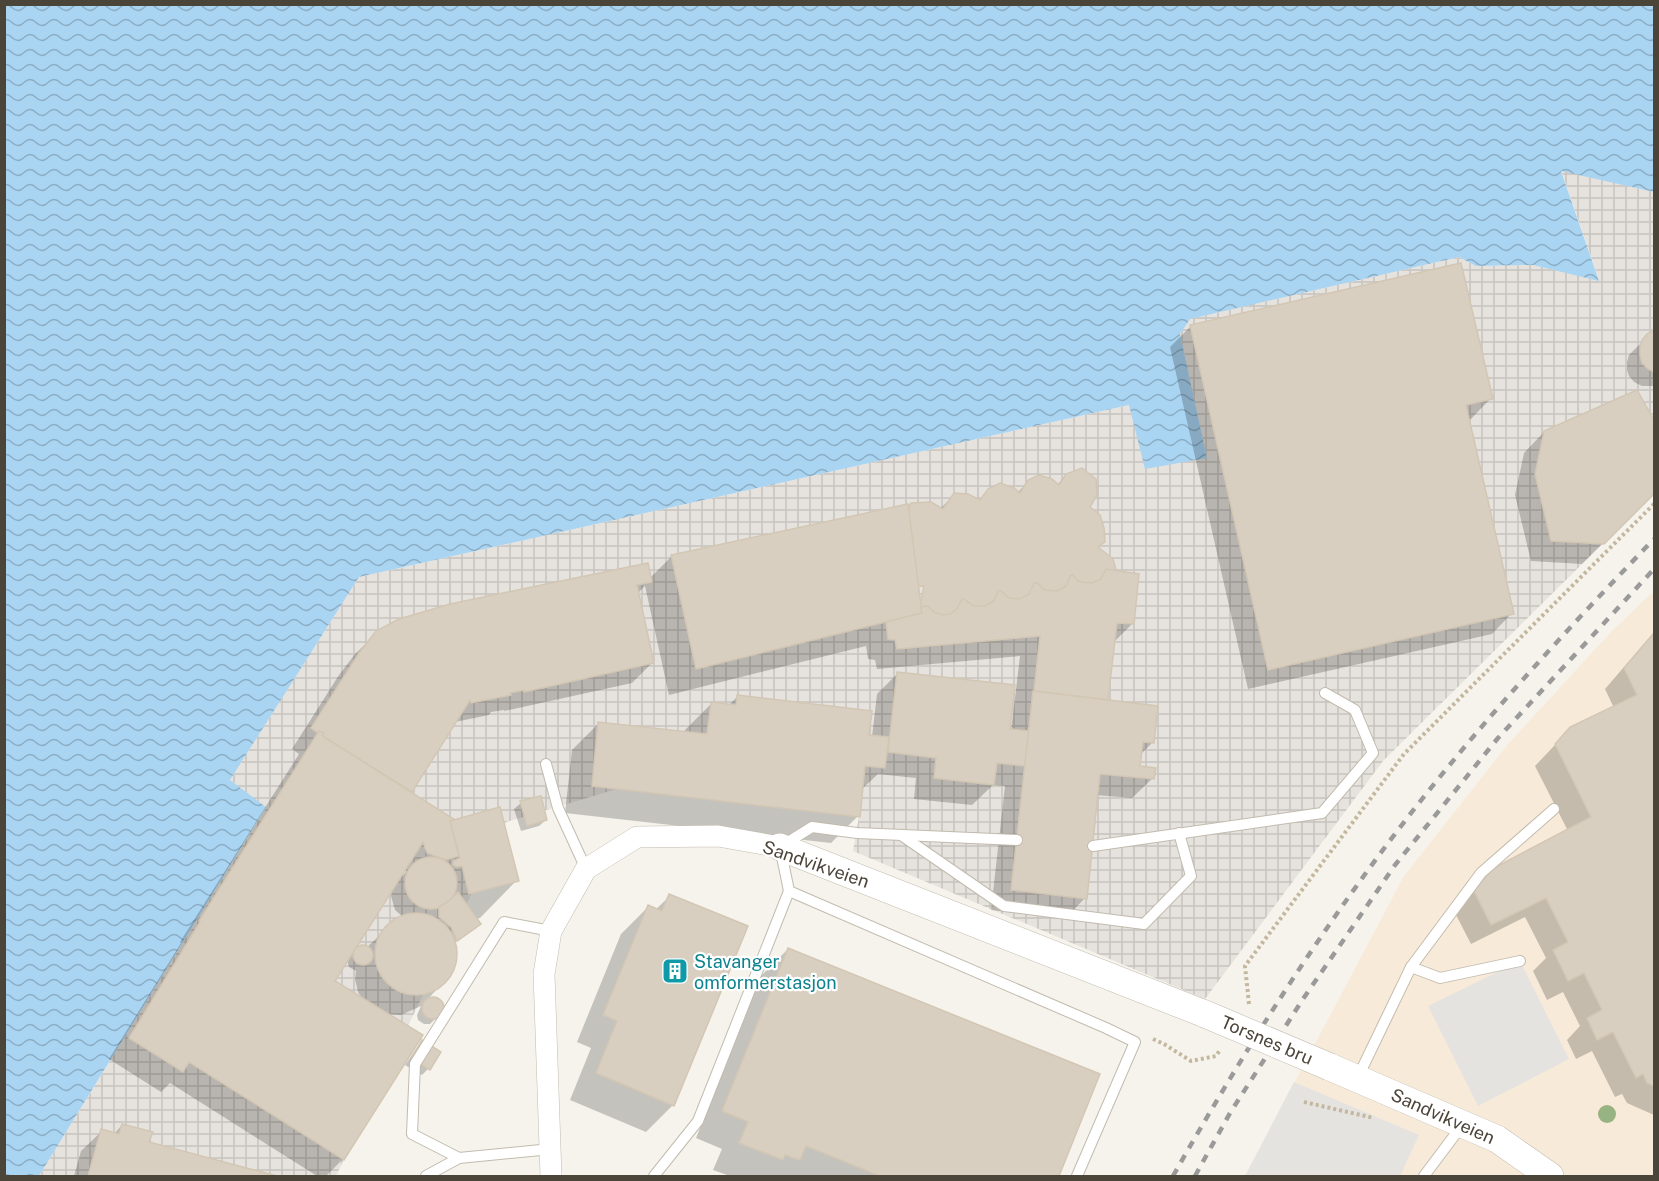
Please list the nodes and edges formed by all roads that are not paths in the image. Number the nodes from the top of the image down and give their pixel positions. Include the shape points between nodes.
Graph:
1 (1325, 693) dead end
2 (546, 764) dead end
3 (1554, 809) dead end
4 (1179, 833) junction
5 (901, 835) junction
6 (1017, 840) dead end
7 (1092, 846) dead end
8 (780, 847) junction
9 (586, 869) junction
10 (789, 891) junction
11 (551, 932) junction
12 (1520, 961) dead end
13 (1411, 967) junction
14 (1205, 1014) joint
15 (1330, 1067) joint
16 (1357, 1079) junction
17 (1463, 1124) junction
18 (551, 1149) junction
19 (459, 1158) junction
20 (426, 1176) edge
21 (551, 1176) edge
22 (654, 1176) edge
23 (1077, 1176) edge
24 (1424, 1176) edge
25 (1550, 1176) edge

1 - 4 lane via 1355,710 1373,753 1322,813
2 - 9 lane via 558,808
3 - 13 lane via 1481,873
4 - 5 lane via 1191,876 1144,924 1004,906
4 - 7 lane
5 - 6 lane
5 - 8 lane via 812,826
8 - 9 street, Sandvikveien via 718,836 637,837
8 - 10 lane
8 - 14 street, Sandvikveien
9 - 11 street, Sandvikveien
10 - 22 lane via 698,1121
10 - 23 lane via 1135,1042
11 - 18 street, Sandvikveien via 544,974
11 - 19 lane via 504,922 415,1064 412,1134
12 - 13 lane via 1440,978
13 - 16 lane
14 - 15 street, Torsnes bru, bridge
15 - 16 street, Sandvikveien
16 - 17 street, Sandvikveien
17 - 24 lane
17 - 25 street, Sandvikveien via 1497,1139
18 - 19 lane
18 - 21 street, Sandvikveien
19 - 20 lane

